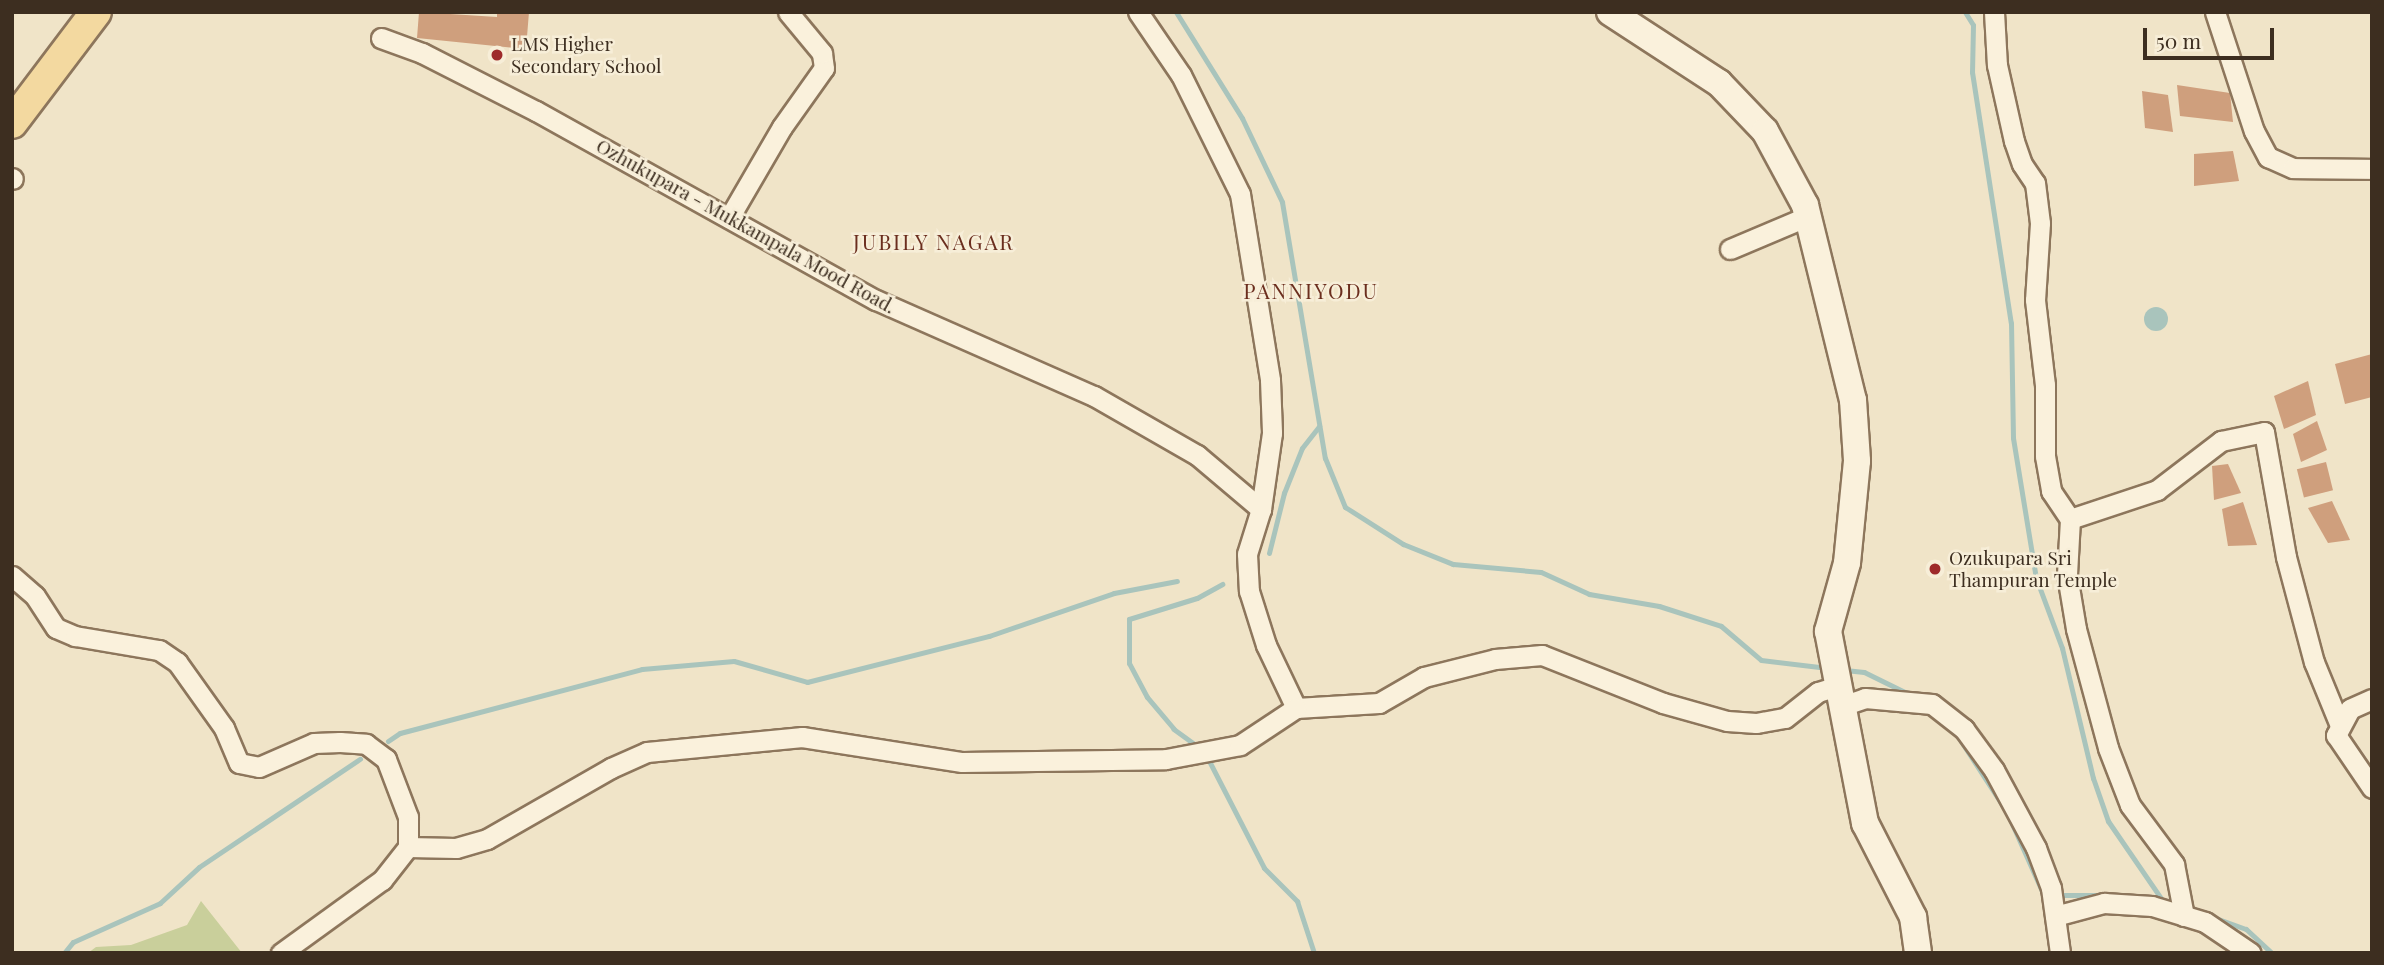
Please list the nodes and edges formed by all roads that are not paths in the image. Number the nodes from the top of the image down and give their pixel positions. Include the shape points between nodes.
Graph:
1 (96, 12) edge
2 (788, 12) edge
3 (1138, 12) edge
4 (1610, 12) edge
5 (1994, 12) edge
6 (2215, 12) edge
7 (381, 38) dead end
8 (12, 123) edge
9 (2372, 169) edge
10 (1808, 216) junction
11 (729, 218) junction
12 (1730, 249) dead end
13 (1261, 509) junction
14 (2070, 519) junction
15 (12, 576) edge
16 (1839, 690) junction
17 (2372, 699) edge
18 (1296, 708) junction
19 (2339, 723) junction
20 (2372, 788) edge
21 (408, 847) junction
22 (2055, 916) junction
23 (2185, 916) junction
24 (281, 953) edge
25 (1918, 953) edge
26 (2060, 953) edge
27 (2251, 953) edge

1 - 8 main road
2 - 11 street via 822,54 824,68 782,127
3 - 13 street via 1181,75 1240,194 1270,380 1272,433
4 - 10 main road via 1719,83 1765,131
5 - 14 street via 1997,65 2014,141 2035,183 2040,223 2035,300 2045,385 2046,475
6 - 9 street via 2267,157 2293,168
7 - 11 street, Ozhukupara - Mukkampala Mood Road. via 422,53 536,111
10 - 12 street
10 - 16 main road via 1853,400 1857,461 1847,563 1828,631
11 - 13 street, Ozhukupara - Mukkampala Mood Road. via 876,300 1094,396 1198,455
13 - 18 street via 1247,554 1249,591 1266,645
14 - 19 street via 2157,490 2221,441 2264,432 2286,557 2314,662
14 - 23 street via 2067,575 2108,748 2130,805 2174,864
15 - 21 street via 35,596 56,628 159,650 177,662 224,728 239,763 259,767 314,743 366,744 386,759 408,817
16 - 18 street via 1818,692 1785,718 1727,721 1664,703 1542,655 1494,659 1424,677 1379,703
16 - 22 street via 1865,698 1932,704 1964,729 1994,770 2036,848
16 - 25 main road via 1865,823 1913,917
17 - 19 street via 2350,709
18 - 21 street via 1240,745 1166,758 962,762 802,737 647,752 487,839 456,848
19 - 20 street via 2336,735
21 - 24 street via 382,880
22 - 23 street via 2104,903 2152,906
22 - 26 street
23 - 27 street via 2205,922

